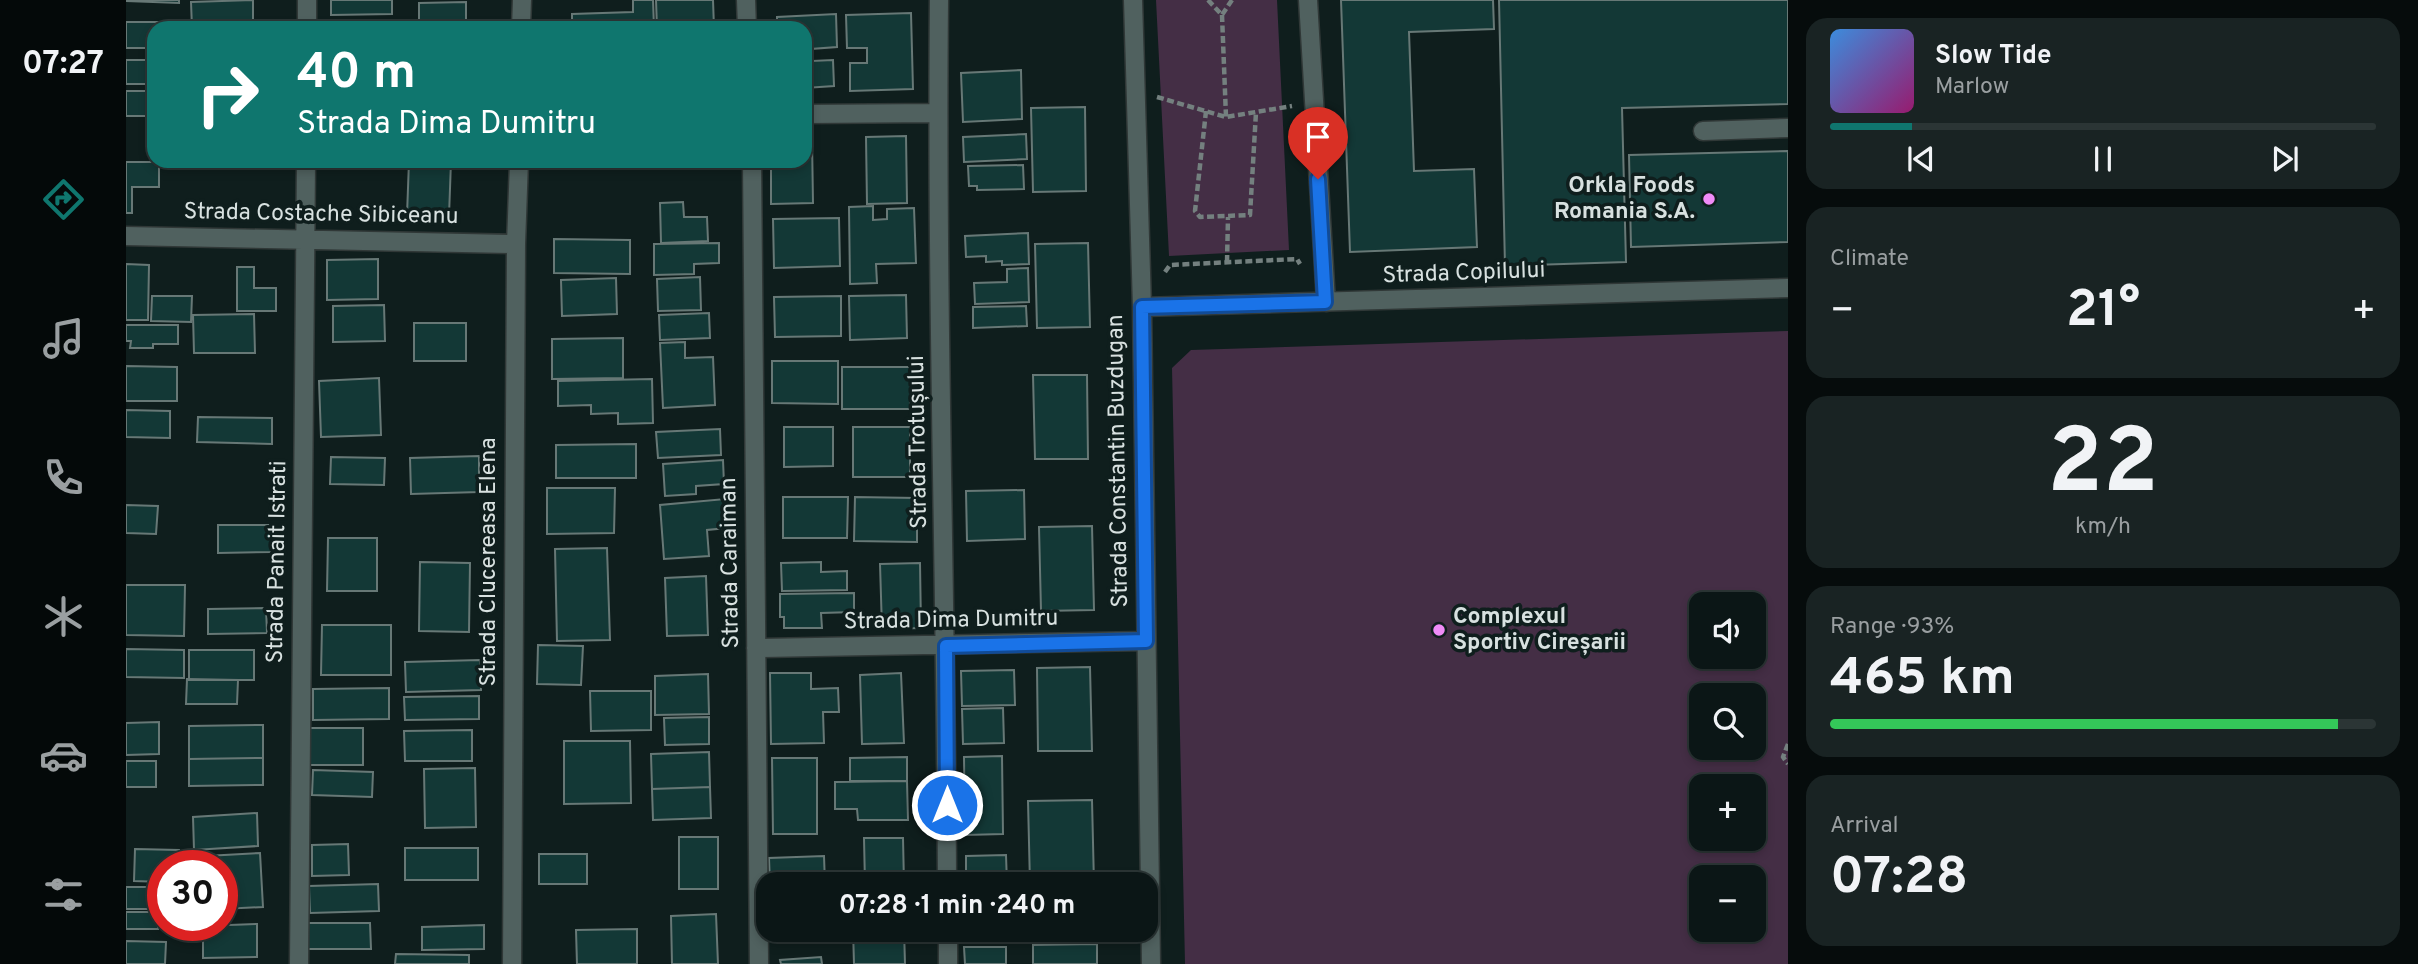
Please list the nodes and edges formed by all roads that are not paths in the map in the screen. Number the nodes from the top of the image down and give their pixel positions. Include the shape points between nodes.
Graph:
1 (307, 0) edge
2 (522, 0) edge
3 (746, 0) edge
4 (939, 0) edge
5 (1133, 0) edge
6 (1308, 0) edge
7 (307, 21) edge
8 (521, 21) edge
9 (747, 21) edge
10 (938, 113) junction
11 (812, 114) edge
12 (1788, 128) edge
13 (1703, 131) dead end
14 (306, 168) edge
15 (519, 168) edge
16 (752, 168) edge
17 (126, 236) edge
18 (306, 239) junction
19 (516, 244) junction
20 (1788, 288) edge
21 (1325, 302) junction
22 (1142, 307) junction
23 (1146, 641) junction
24 (946, 646) junction
25 (757, 648) junction
26 (947, 872) edge
27 (948, 942) edge
28 (299, 964) edge
29 (512, 964) edge
30 (759, 964) edge
31 (948, 964) edge
32 (1151, 964) edge

1 - 7 street
2 - 8 street
3 - 9 street
4 - 10 street, Strada Trotușului
5 - 22 street, Strada Constantin Buzdugan
6 - 21 street
10 - 11 street
10 - 24 street, Strada Trotușului
12 - 13 street
14 - 18 street, Strada Panait Istrati
15 - 19 street, Strada Clucereasa Elena
16 - 25 street, Strada Caraiman
17 - 18 street, Strada Costache Sibiceanu
18 - 19 street, Strada Costache Sibiceanu
18 - 28 street, Strada Panait Istrati
19 - 29 street, Strada Clucereasa Elena
20 - 21 street, Strada Copilului
21 - 22 street, Strada Copilului
22 - 23 street, Strada Constantin Buzdugan
23 - 24 street, Strada Dima Dumitru
23 - 32 street, Strada Constantin Buzdugan
24 - 25 street, Strada Dima Dumitru
24 - 26 street, Strada Trotușului
25 - 30 street, Strada Caraiman
27 - 31 street

